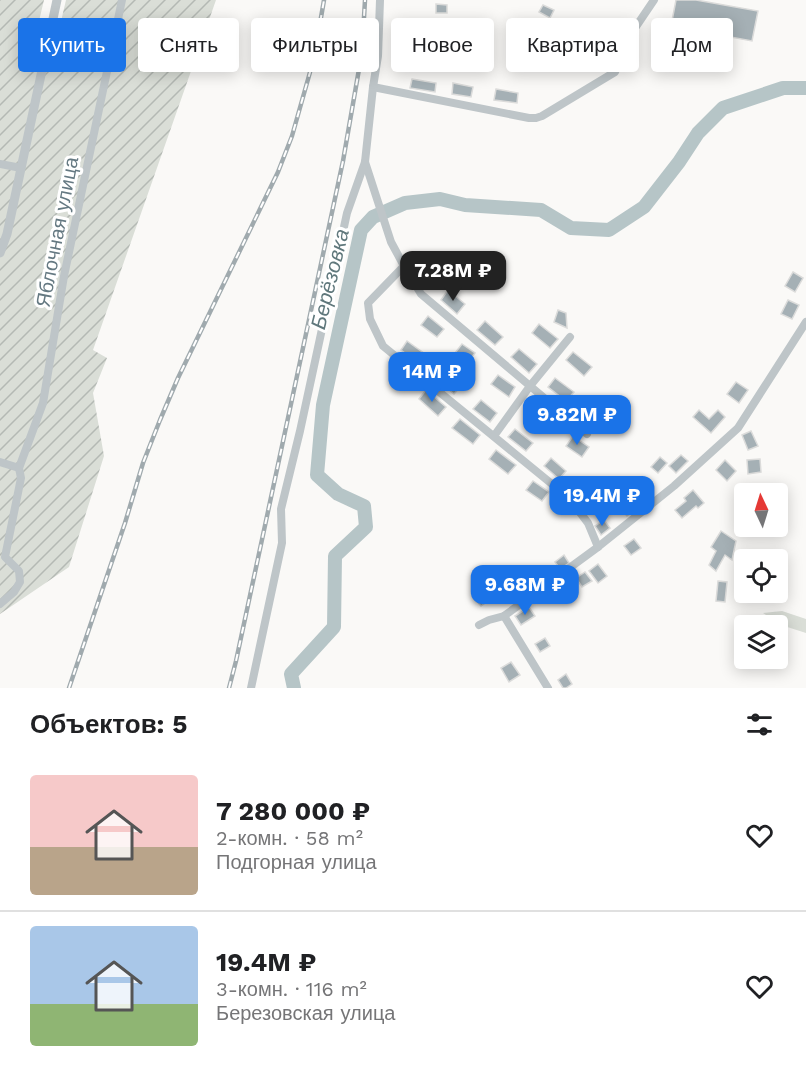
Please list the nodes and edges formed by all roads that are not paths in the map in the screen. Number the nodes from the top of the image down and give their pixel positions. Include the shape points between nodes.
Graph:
1 (57, 0) edge
2 (122, 0) edge
3 (380, 0) edge
4 (654, 0) edge
5 (53, 18) edge
6 (118, 18) edge
7 (42, 72) edge
8 (107, 72) edge
9 (373, 87) junction
10 (365, 162) junction
11 (0, 164) edge
12 (21, 168) junction
13 (0, 253) edge
14 (404, 266) junction
15 (806, 321) edge
16 (570, 337) dead end
17 (530, 386) junction
18 (586, 434) dead end
19 (494, 436) junction
20 (0, 462) edge
21 (20, 468) junction
22 (598, 547) junction
23 (0, 604) edge
24 (504, 616) junction
25 (479, 625) dead end
26 (251, 688) edge
27 (548, 688) edge

1 - 5 street
2 - 6 street, Яблочная улица
3 - 9 street
4 - 9 street via 631,34 615,72 536,118
7 - 12 street
8 - 21 street, Яблочная улица via 64,276 43,403
9 - 10 street
10 - 14 street
10 - 26 street via 347,213 281,509 282,543
11 - 12 street
12 - 13 street
14 - 17 street via 421,294
14 - 19 street via 368,303 370,319 383,346
15 - 22 street via 738,428
16 - 17 street
17 - 18 street
17 - 19 street
19 - 22 street via 569,498 588,523
20 - 21 street
21 - 23 street, Яблочная улица via 5,557 19,571 20,582
22 - 24 street
24 - 25 street
24 - 27 street

